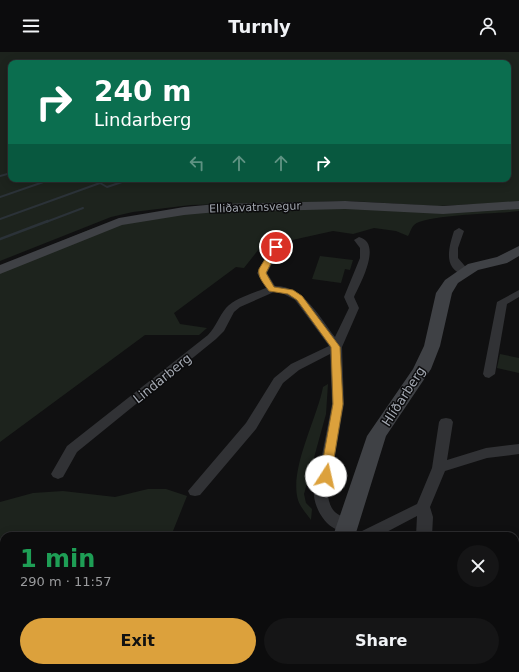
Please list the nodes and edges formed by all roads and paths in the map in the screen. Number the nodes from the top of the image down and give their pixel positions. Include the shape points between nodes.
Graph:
1 (519, 205) edge
2 (459, 231) dead end
3 (359, 240) dead end
4 (276, 247) dead end
5 (517, 255) edge
6 (0, 270) edge
7 (465, 272) junction
8 (272, 290) junction
9 (519, 293) edge
10 (336, 347) junction
11 (489, 374) dead end
12 (446, 422) dead end
13 (519, 449) edge
14 (439, 468) junction
15 (58, 474) dead end
16 (195, 491) dead end
17 (423, 507) junction
18 (345, 531) edge
19 (373, 532) edge
20 (424, 532) edge

1 - 6 main road, Elliðavatnsvegur via 443,210 345,205 184,211 119,222
2 - 7 street via 452,259 456,266
3 - 10 street via 364,245 365,258 349,297 354,308
4 - 8 street via 262,273
5 - 7 main road, Hlíðarberg
7 - 18 main road, Hlíðarberg via 452,280 444,293 432,346 422,369 377,436
8 - 10 street via 290,292 300,298
8 - 15 street, Lindarberg via 230,310 212,338 72,449
9 - 11 street via 502,302
10 - 16 street via 295,367 278,381 251,426
10 - 18 street via 338,404 322,508
12 - 14 street
13 - 14 street via 486,453
14 - 17 street
17 - 19 street
17 - 20 street

